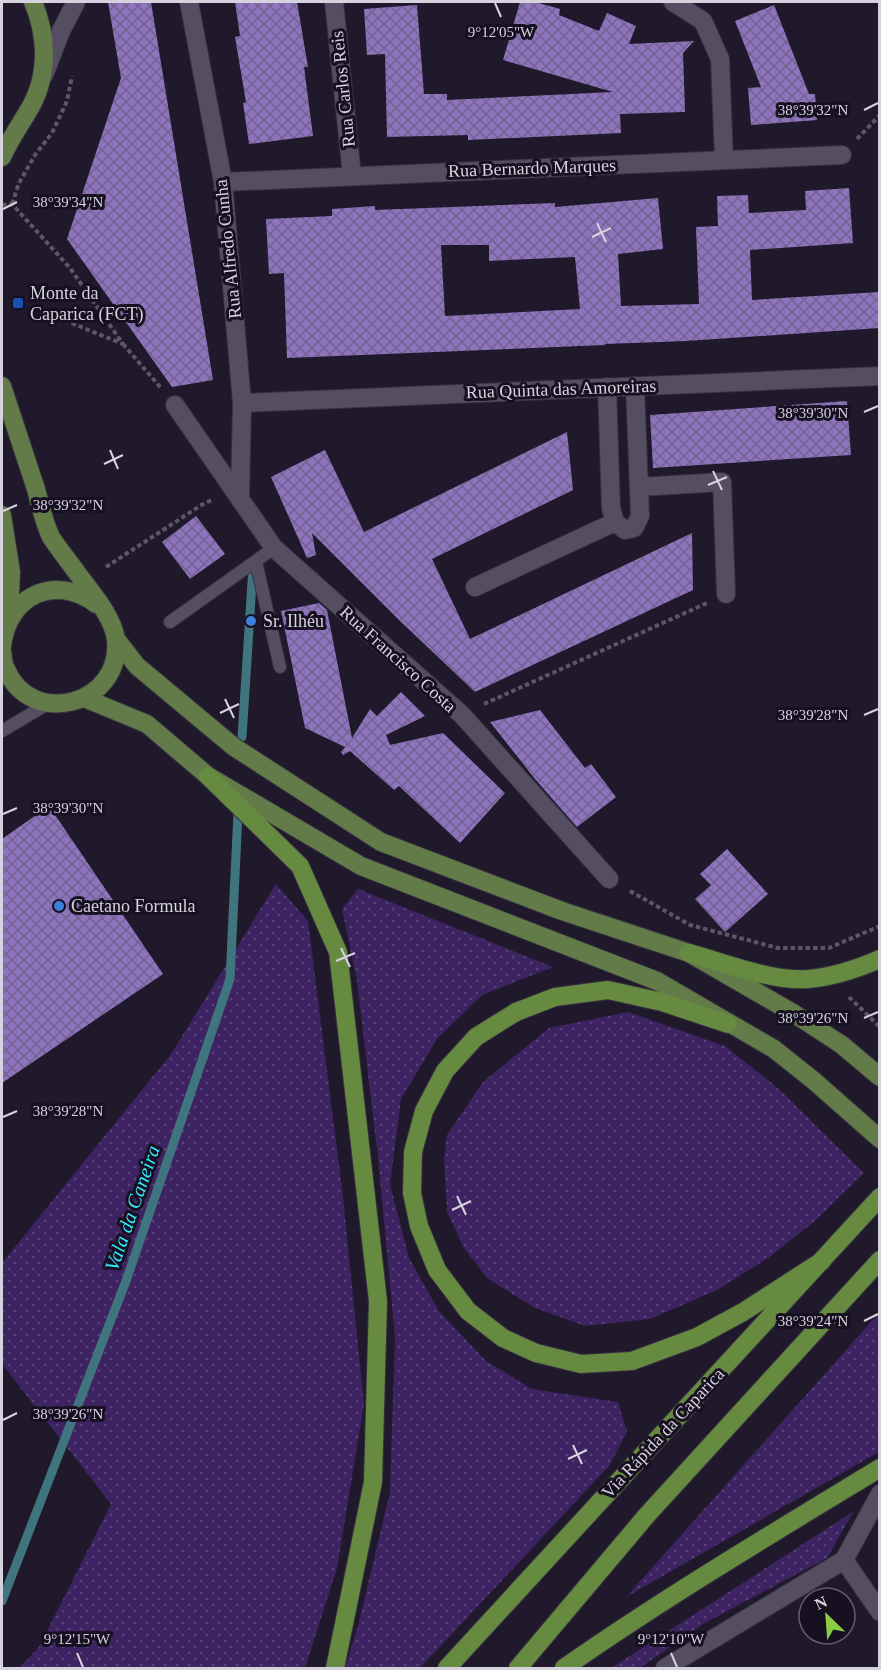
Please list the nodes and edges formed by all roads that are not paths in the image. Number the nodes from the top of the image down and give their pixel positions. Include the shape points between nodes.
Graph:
1 (33, 2) edge
2 (76, 2) edge
3 (189, 2) edge
4 (334, 2) edge
5 (673, 2) edge
6 (38, 90) junction
7 (8, 137) edge
8 (842, 154) road end
9 (2, 158) edge
10 (724, 160) junction
11 (352, 176) junction
12 (223, 182) junction
13 (879, 376) edge
14 (2, 386) edge
15 (635, 386) junction
16 (607, 387) junction
17 (242, 403) junction
18 (175, 405) road end
19 (639, 487) junction
20 (237, 495) junction
21 (2, 515) edge
22 (615, 522) junction
23 (274, 548) junction
24 (256, 562) junction
25 (475, 587) dead end
26 (726, 594) road end
27 (100, 606) junction
28 (9, 619) junction
29 (170, 622) dead end
30 (116, 639) junction
31 (2, 646) edge
32 (3, 667) edge
33 (280, 667) dead end
34 (84, 698) junction
35 (49, 703) junction
36 (2, 731) edge
37 (208, 776) junction
38 (609, 879) road end
39 (689, 953) junction
40 (879, 959) edge
41 (728, 1024) junction
42 (879, 1077) edge
43 (879, 1139) edge
44 (879, 1197) edge
45 (879, 1260) edge
46 (822, 1261) junction
47 (879, 1468) edge
48 (879, 1494) edge
49 (844, 1560) junction
50 (879, 1612) edge
51 (691, 1662) edge
52 (335, 1668) edge
53 (447, 1668) edge
54 (518, 1668) edge
55 (564, 1668) edge
56 (665, 1668) edge

1 - 6 main road via 44,42 44,67
2 - 6 street
3 - 12 street, Rua Alfredo Cunha
4 - 11 street, Rua Carlos Reis
5 - 10 street via 703,21 720,59
6 - 7 main road via 28,112
7 - 9 main road
8 - 10 street, Rua Bernardo Marques
10 - 11 street, Rua Bernardo Marques
11 - 12 street, Rua Bernardo Marques
12 - 17 street, Rua Alfredo Cunha
13 - 15 street, Rua Quinta das Amoreiras
14 - 27 main road via 50,535
15 - 16 street, Rua Quinta das Amoreiras
15 - 19 street
16 - 17 street, Rua Quinta das Amoreiras
16 - 22 street via 611,508
17 - 20 street, Rua Alfredo Cunha
18 - 20 street, Rua Francisco Costa
19 - 22 street via 640,516 634,528 625,530
19 - 26 street via 722,482
20 - 23 street, Rua Francisco Costa
21 - 28 main road via 11,572
22 - 25 street
23 - 24 lane
23 - 38 street, Rua Francisco Costa via 462,715
24 - 29 lane
24 - 33 lane
27 - 28 main road via 84,595 65,590 45,591 27,598
27 - 30 main road via 111,621
28 - 31 main road via 3,630
30 - 34 main road via 116,657 109,674 99,688
30 - 39 main road via 137,666 234,747 381,842 562,911
32 - 35 main road via 16,686 32,698
34 - 35 main road
34 - 37 main road via 147,724
35 - 36 lane
37 - 41 main road via 361,866 657,981
37 - 52 highway via 300,867 338,952 378,1301 374,1482
39 - 40 highway via 779,978 807,979 854,970
39 - 42 main road via 842,1046
41 - 43 main road via 774,1049
41 - 46 highway via 662,1002 608,990 555,997 516,1012 476,1037 445,1071 424,1111 413,1152 412,1192 419,1226 437,1270 468,1311 503,1338 536,1353 581,1364 632,1361 697,1337
44 - 46 highway, Via Rápida da Caparica
45 - 54 highway via 647,1515
46 - 53 highway, Via Rápida da Caparica
47 - 55 highway
48 - 49 street
49 - 50 street
49 - 51 street
51 - 56 street

